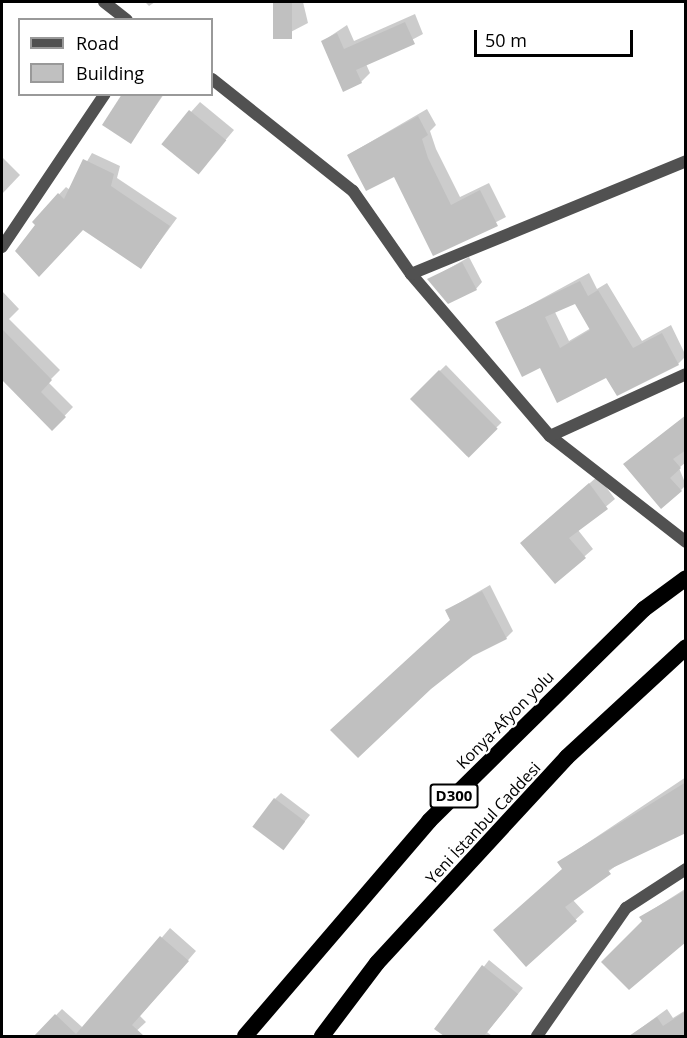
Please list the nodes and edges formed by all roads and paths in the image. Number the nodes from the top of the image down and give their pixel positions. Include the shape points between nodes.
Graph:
1 (104, 2) edge
2 (124, 18) edge
3 (213, 80) edge
4 (104, 96) edge
5 (686, 161) edge
6 (2, 247) edge
7 (411, 274) junction
8 (686, 374) edge
9 (550, 435) junction
10 (686, 542) edge
11 (686, 579) edge
12 (686, 647) edge
13 (686, 869) edge
14 (245, 1036) edge
15 (322, 1036) edge
16 (537, 1036) edge

1 - 2 street
3 - 7 street via 353,191
4 - 6 street
5 - 7 street
7 - 9 street
8 - 9 street
9 - 10 street
11 - 14 highway, Konya-Afyon yolu / D300 via 644,609 429,821
12 - 15 highway, Yeni İstanbul Caddesi via 567,757 377,963
13 - 16 street via 626,908

